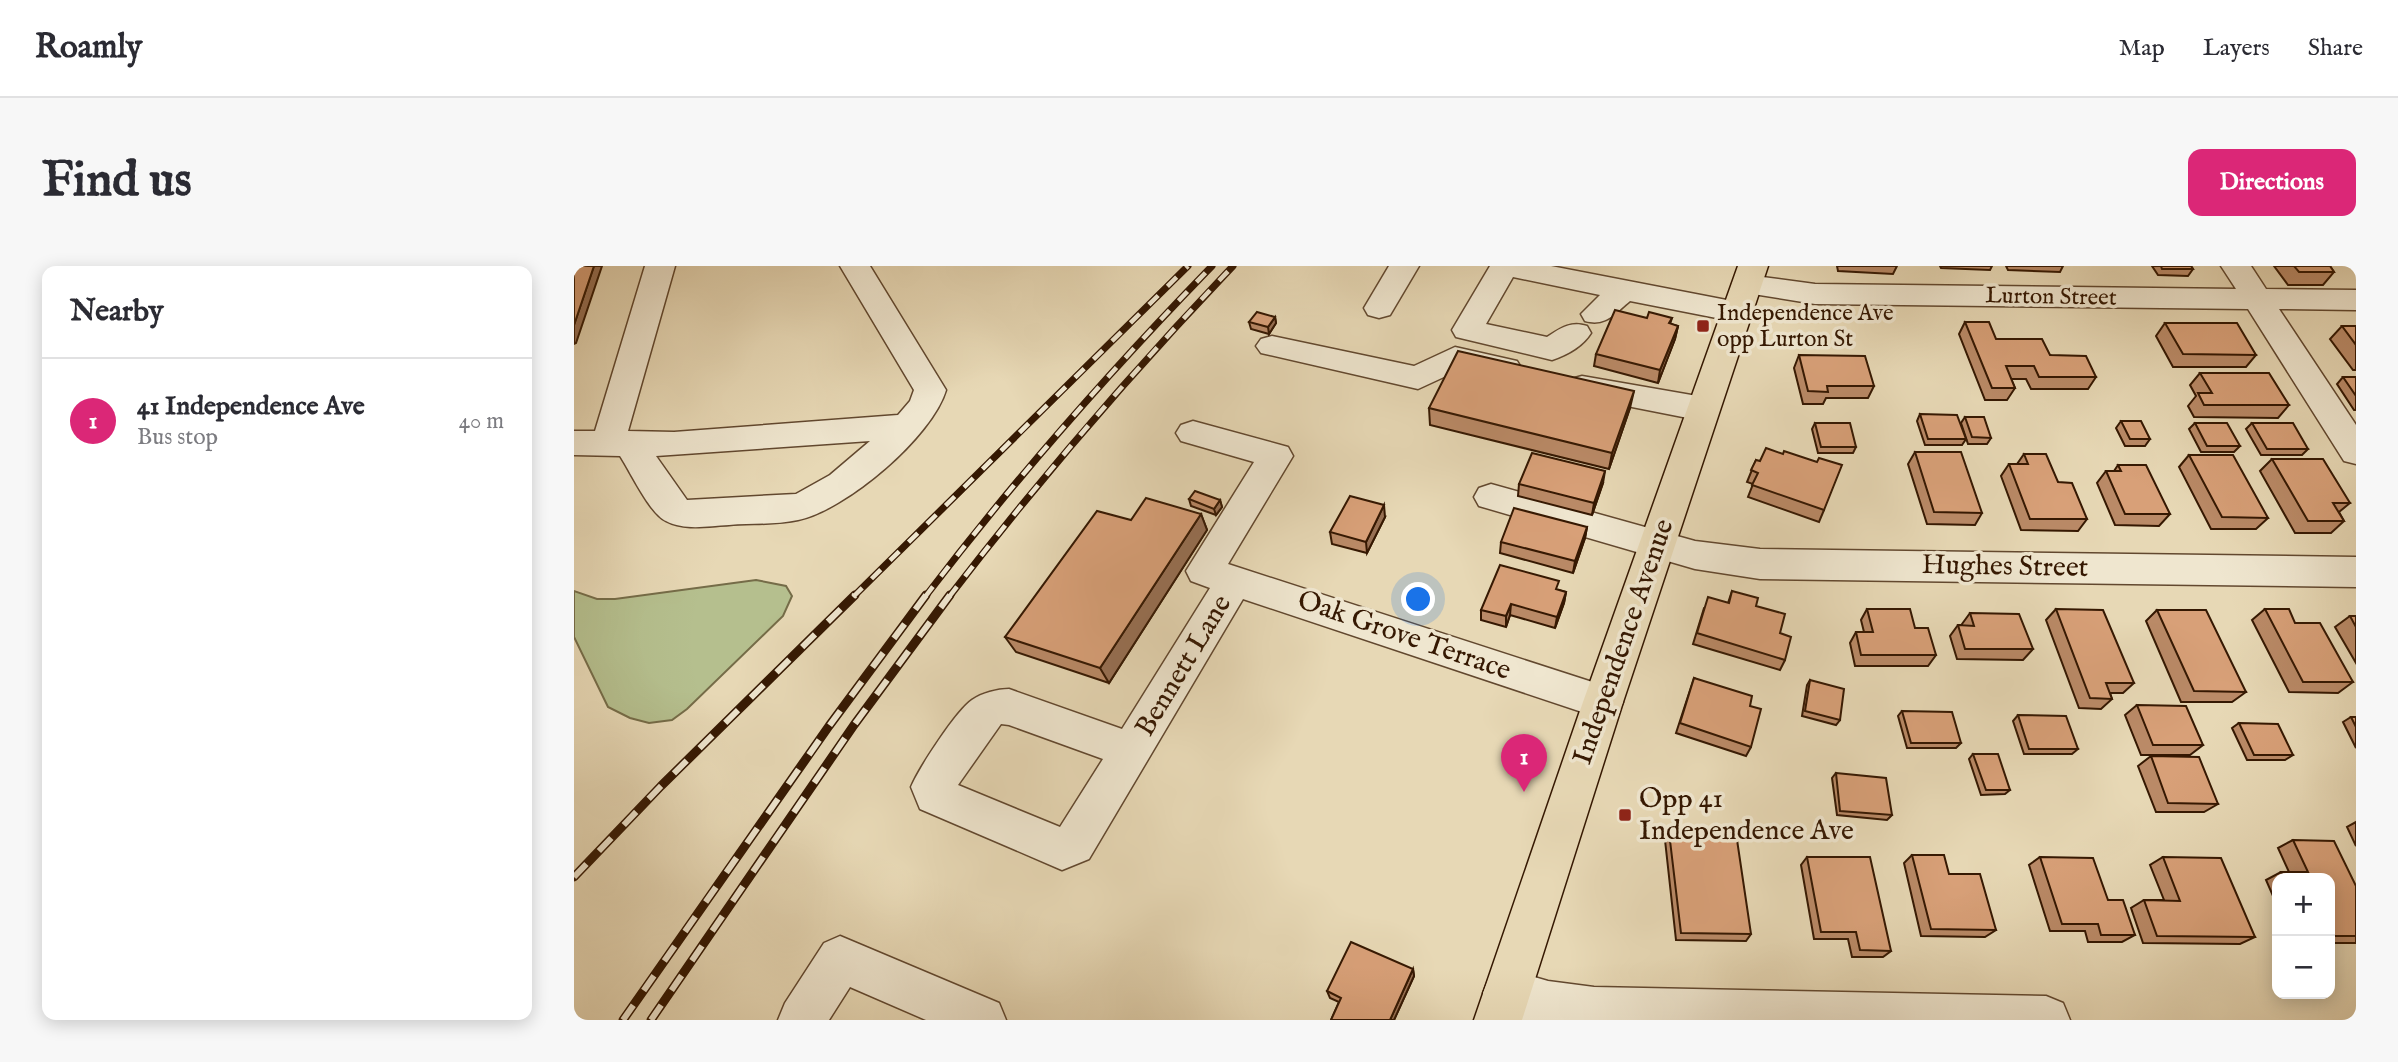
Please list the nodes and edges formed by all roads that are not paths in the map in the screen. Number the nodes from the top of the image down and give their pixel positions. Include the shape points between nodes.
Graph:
1 (660, 266) edge
2 (855, 266) edge
3 (1404, 266) edge
4 (2236, 266) edge
5 (1746, 287) edge
6 (1624, 290) junction
7 (2257, 299) junction
8 (2356, 300) edge
9 (1379, 307) dead end
10 (1272, 346) dead end
11 (1703, 409) junction
12 (907, 426) junction
13 (1193, 433) dead end
14 (574, 443) edge
15 (619, 445) junction
16 (2356, 452) edge
17 (1491, 497) dead end
18 (1657, 544) junction
19 (2356, 572) edge
20 (1220, 576) junction
21 (1603, 702) junction
22 (1132, 751) dead end
23 (1503, 1007) edge
24 (802, 1020) edge
25 (982, 1020) edge
26 (2046, 1020) edge

1 - 15 street
2 - 12 street via 930,390 925,406
3 - 9 street
4 - 7 street
5 - 6 street, Lurton Street
5 - 7 street, Lurton Street via 1815,294
5 - 11 main road, Independence Avenue
6 - 6 street, Lurton Street via 1552,349 1467,330 1505,266
7 - 8 street, Lurton Street
7 - 16 street
10 - 11 street via 1418,378 1455,358
11 - 18 main road, Independence Avenue
12 - 15 street
12 - 15 street via 814,503 770,509 676,511
13 - 20 street, Bennett Lane via 1276,456
14 - 15 street
17 - 18 street, Hughes Street
18 - 19 street, Hughes Street via 1760,564
18 - 21 main road, Independence Avenue
20 - 21 street, Oak Grove Terrace
20 - 22 street, Bennett Lane
21 - 23 main road, Independence Avenue
23 - 26 street
24 - 25 street via 840,959

